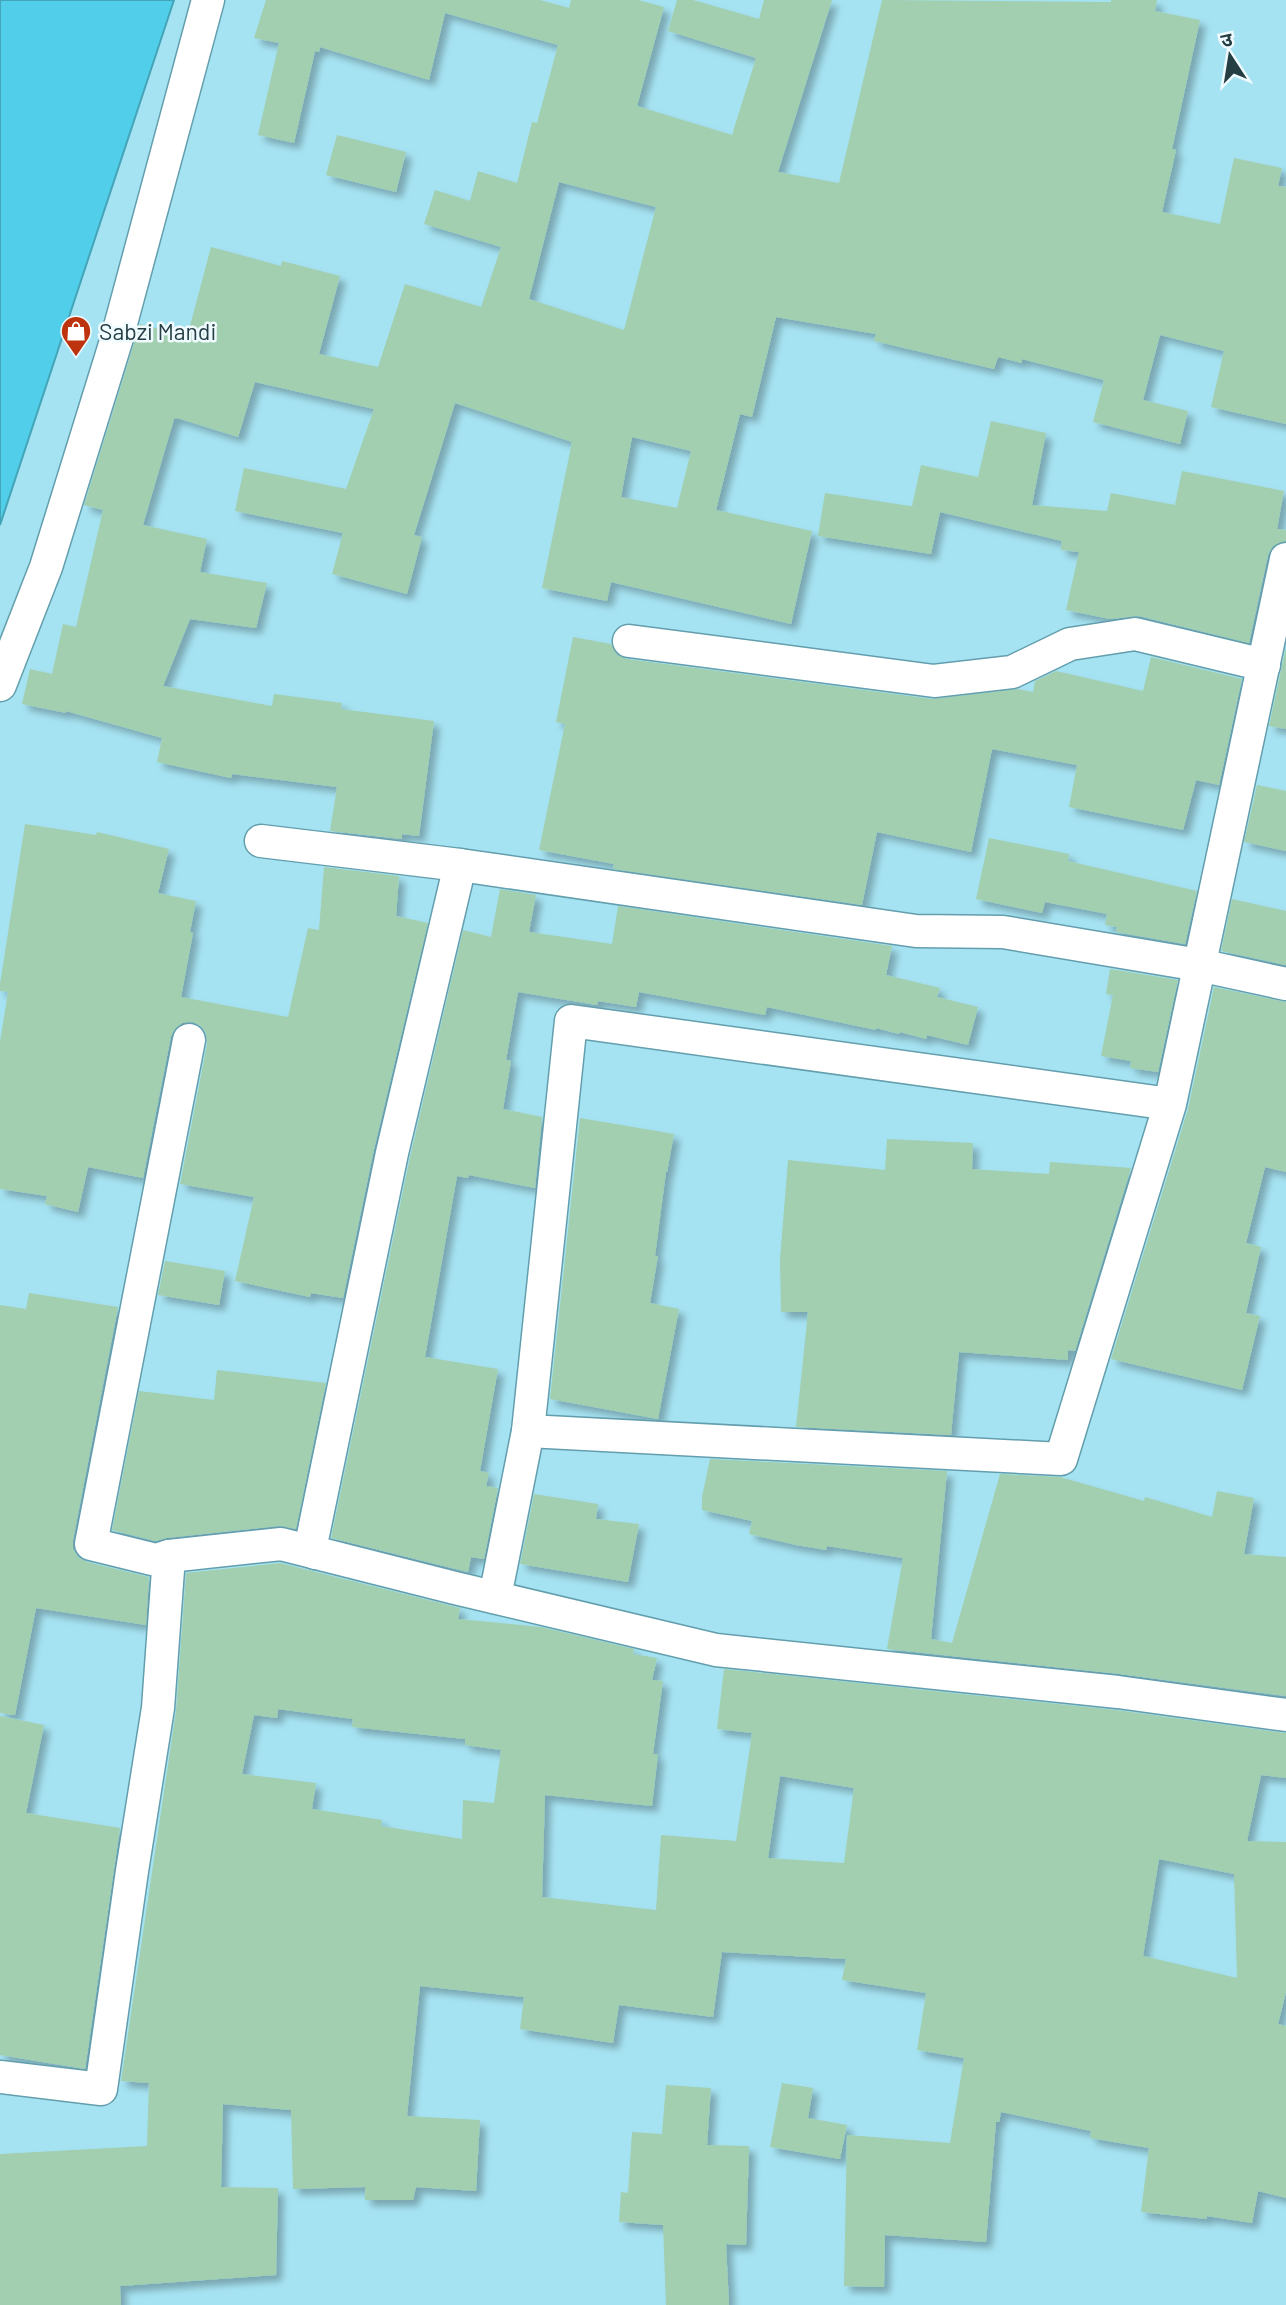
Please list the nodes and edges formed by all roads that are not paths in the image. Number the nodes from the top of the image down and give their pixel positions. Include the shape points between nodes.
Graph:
1 (208, 0) edge
2 (1286, 559) edge
3 (629, 641) dead end
4 (1264, 665) junction
5 (0, 685) edge
6 (261, 841) dead end
7 (460, 865) junction
8 (1199, 965) junction
9 (1286, 984) edge
10 (189, 1040) dead end
11 (1170, 1104) junction
12 (528, 1431) junction
13 (315, 1552) junction
14 (169, 1556) junction
15 (495, 1597) junction
16 (1286, 1715) edge
17 (0, 2077) edge

1 - 5 street via 117,338 46,567
2 - 4 street
3 - 4 street via 934,681 1012,673 1070,644 1135,634
4 - 8 street
6 - 7 street
7 - 8 street via 916,931 1003,932
7 - 13 street via 392,1153 312,1540
8 - 9 street
8 - 11 street
10 - 14 street via 90,1544 156,1560
11 - 12 street via 1061,1459
11 - 12 street via 571,1021
12 - 15 street
13 - 14 street via 281,1544
13 - 15 street
14 - 17 street via 158,1708 101,2089
15 - 16 street via 716,1650 1118,1692

